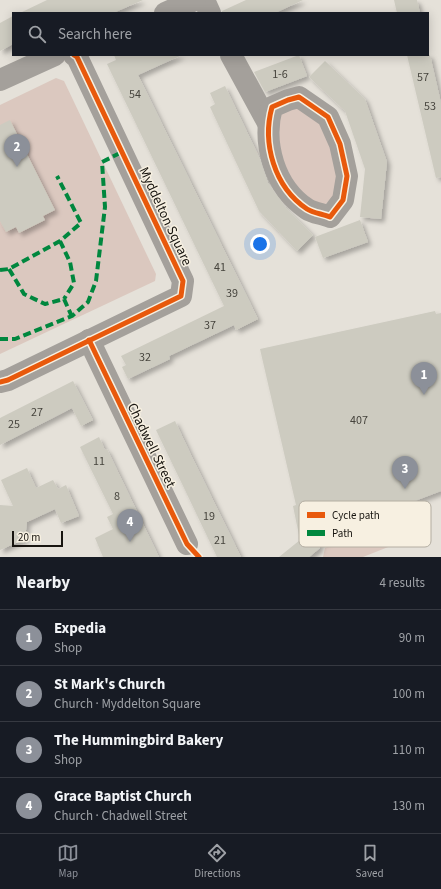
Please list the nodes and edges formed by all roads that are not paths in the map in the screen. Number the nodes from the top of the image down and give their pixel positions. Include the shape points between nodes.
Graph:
1 (195, 0) edge
2 (204, 0) edge
3 (167, 12) edge
4 (210, 12) edge
5 (53, 56) edge
6 (77, 56) edge
7 (232, 56) edge
8 (0, 80) edge
9 (268, 122) junction
10 (89, 340) junction
11 (0, 382) edge
12 (187, 544) dead end

1 - 3 street
2 - 4 street
5 - 8 street
6 - 10 street, Myddelton Square via 184,281 181,296
7 - 9 street
9 - 9 street via 274,168 287,191 307,209 330,217 343,200 347,176 340,144 328,117 299,97 272,107
10 - 11 street, Myddelton Square
10 - 12 street, Chadwell Street

